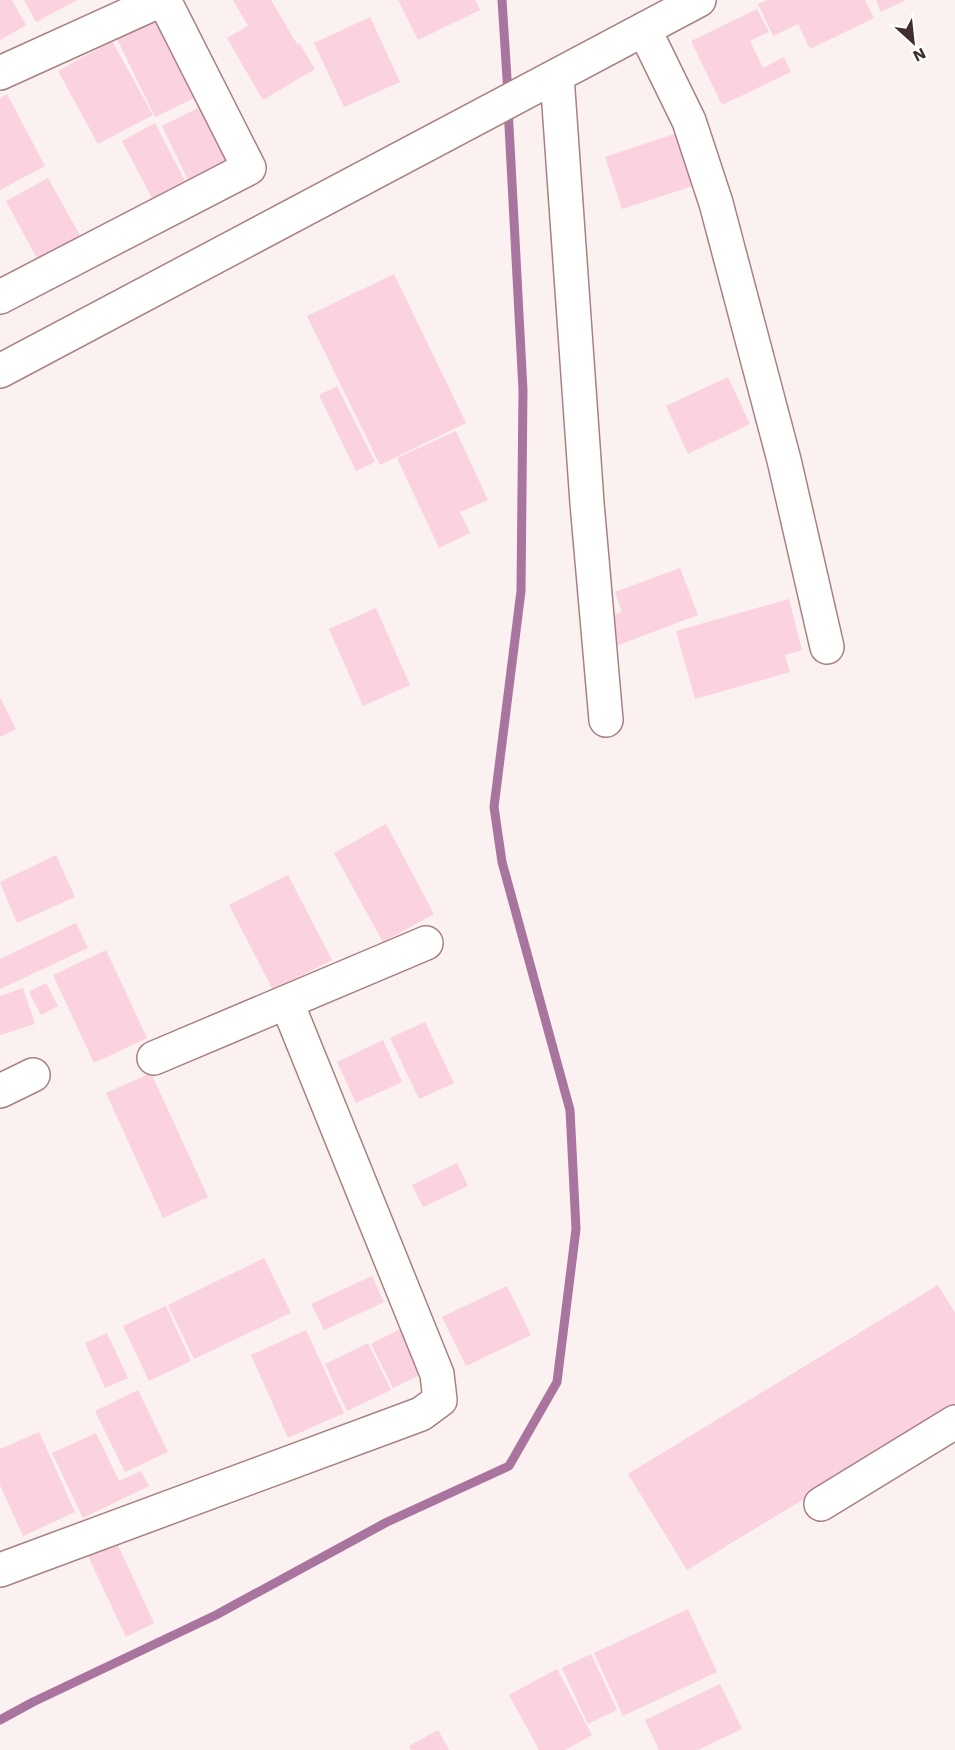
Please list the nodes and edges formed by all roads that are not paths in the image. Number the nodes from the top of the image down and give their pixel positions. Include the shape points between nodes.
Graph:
1 (163, 0) edge
2 (699, 0) edge
3 (644, 29) junction
4 (0, 73) edge
5 (557, 75) junction
6 (0, 297) edge
7 (0, 371) edge
8 (826, 647) dead end
9 (606, 720) dead end
10 (426, 943) dead end
11 (287, 1003) junction
12 (153, 1058) dead end
13 (33, 1075) dead end
14 (0, 1091) edge
15 (955, 1422) edge
16 (821, 1504) dead end
17 (2, 1562) edge

1 - 4 street
1 - 6 street via 249,168
2 - 3 street
3 - 5 street
3 - 8 street via 689,121 716,203 784,460
5 - 7 street
5 - 9 street
10 - 11 street
11 - 12 street
11 - 17 street via 437,1374 440,1400 422,1414
13 - 14 street
15 - 16 street

